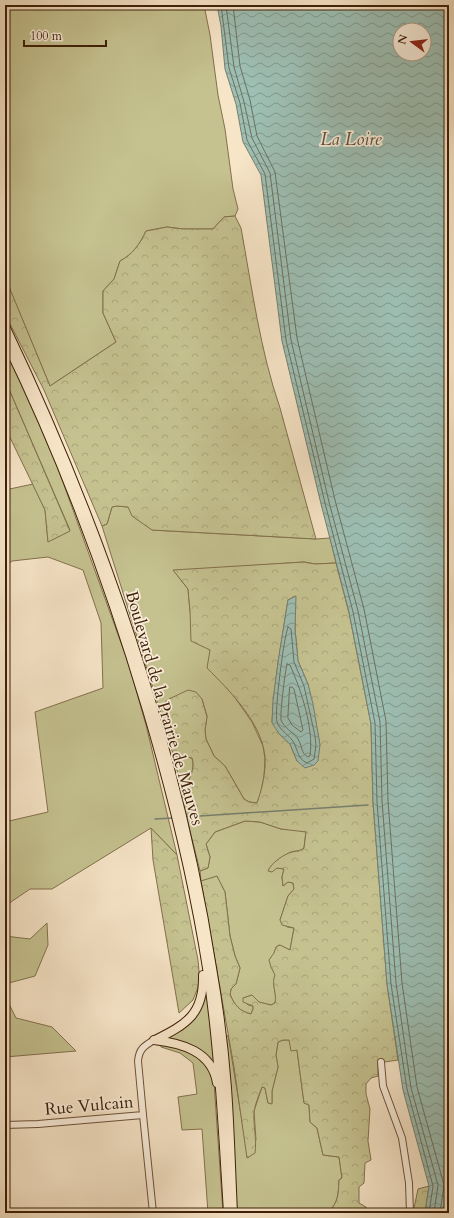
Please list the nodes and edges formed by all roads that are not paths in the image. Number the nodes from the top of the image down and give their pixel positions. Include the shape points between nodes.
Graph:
1 (5, 326) edge
2 (5, 340) edge
3 (188, 873) junction
4 (154, 1040) junction
5 (382, 1062) dead end
6 (143, 1115) junction
7 (5, 1125) edge
8 (153, 1213) edge
9 (226, 1213) edge
10 (233, 1213) edge
11 (410, 1213) edge

1 - 10 main road, Boulevard de la Prairie de Mauves via 49,422 91,525 126,623 166,753 197,884 221,1028 227,1089
2 - 3 main road, Boulevard de la Prairie de Mauves via 70,487 133,662 177,818
3 - 4 main road via 202,962 201,997 186,1023
3 - 9 main road, Boulevard de la Prairie de Mauves via 207,969 219,1071
4 - 6 street, Rue Vulcain via 143,1046 139,1052
4 - 9 main road via 172,1042 193,1050 203,1058 213,1072 219,1105
5 - 11 street via 383,1086 402,1138 409,1183
6 - 7 street, Rue Vulcain
6 - 8 street

